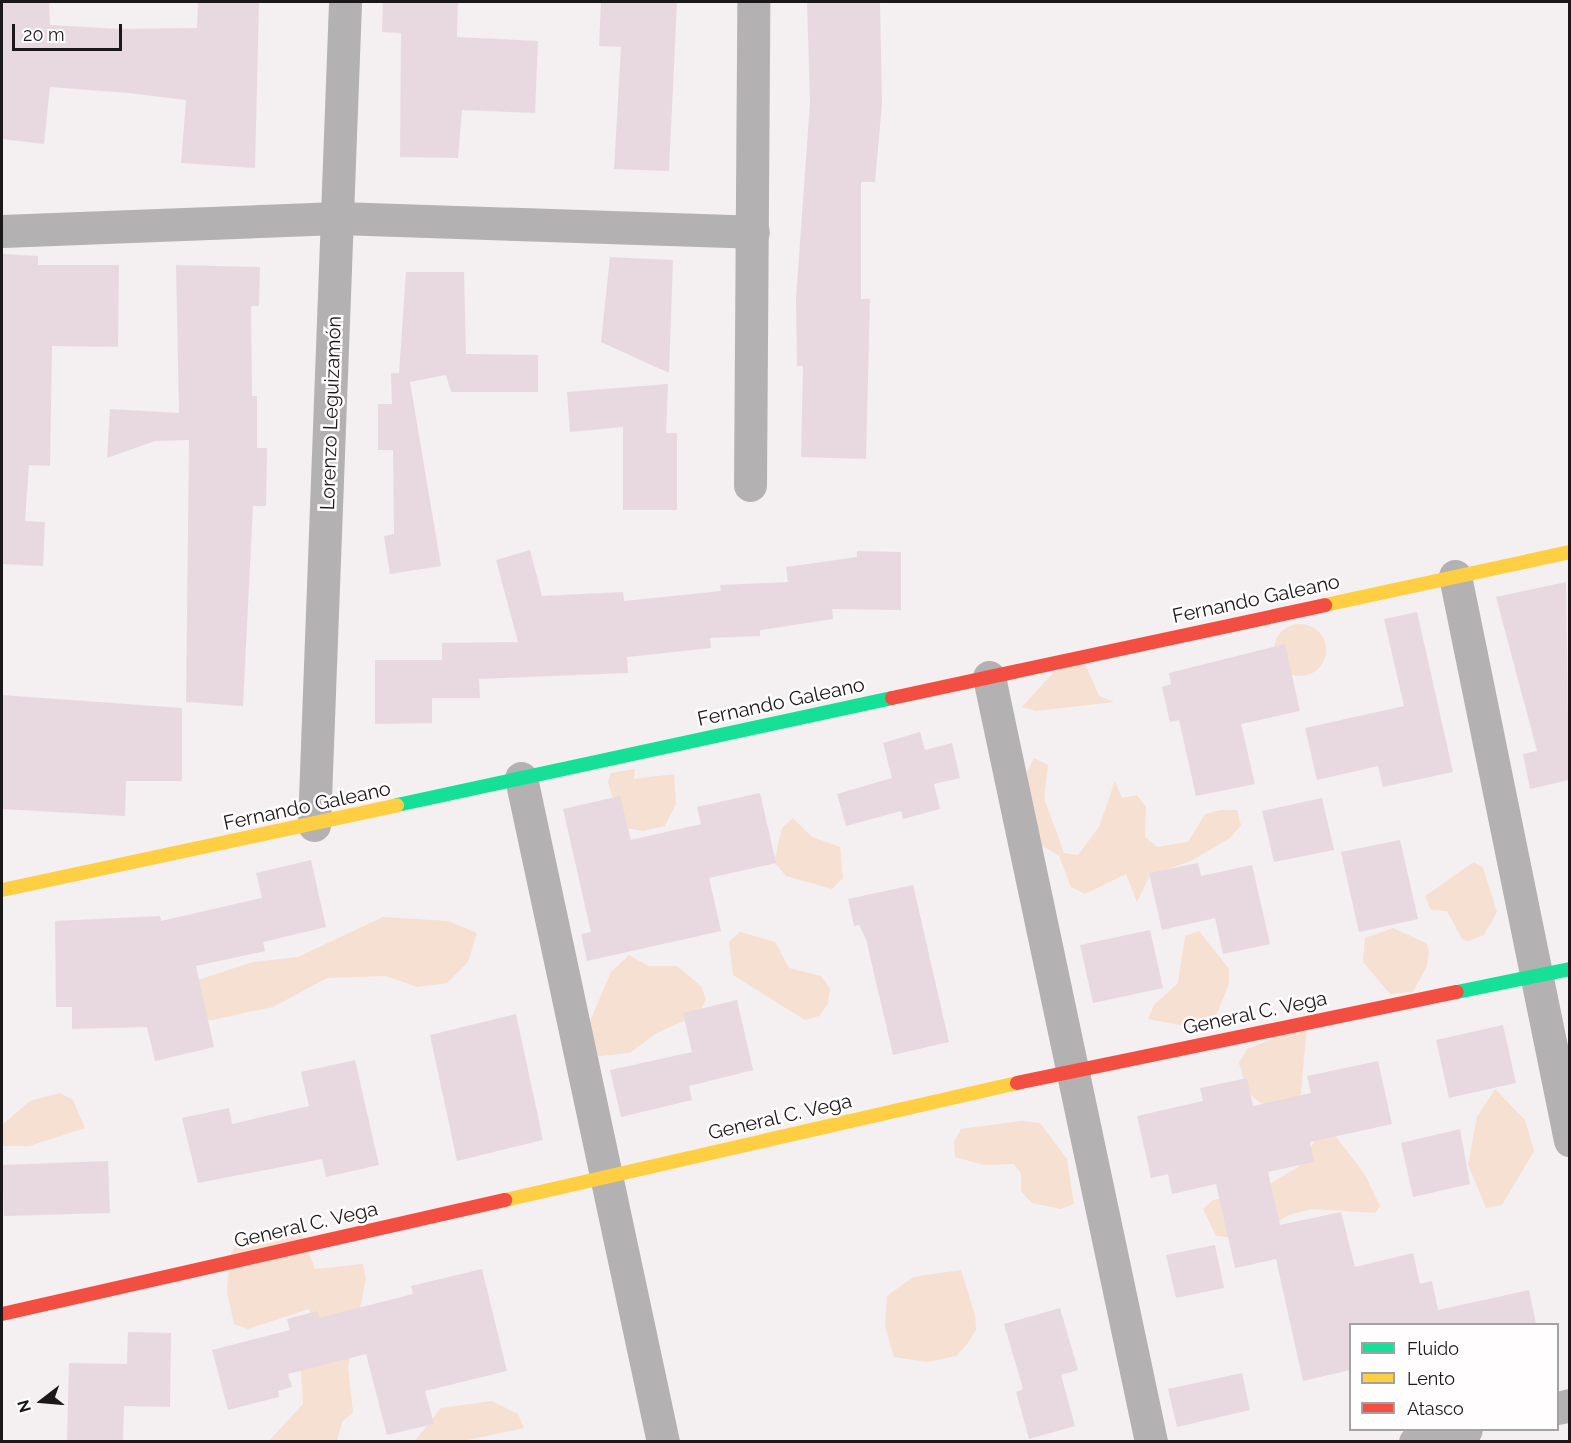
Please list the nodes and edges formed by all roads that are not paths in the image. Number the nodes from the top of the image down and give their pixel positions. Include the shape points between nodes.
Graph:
1 (345, 2) edge
2 (753, 2) edge
3 (338, 218) junction
4 (2, 231) edge
5 (753, 232) junction
6 (750, 485) dead end
7 (1569, 552) edge
8 (1455, 576) junction
9 (989, 678) junction
10 (521, 778) junction
11 (314, 825) junction
12 (2, 890) edge
13 (1569, 969) edge
14 (1536, 975) junction
15 (1075, 1070) junction
16 (1569, 1140) edge
17 (609, 1175) junction
18 (2, 1314) edge
19 (1462, 1431) edge
20 (663, 1442) edge
21 (1152, 1442) edge
22 (1415, 1442) edge

1 - 3 street, Lorenzo Leguizamón
2 - 5 street
3 - 4 street
3 - 5 street
3 - 11 street, Lorenzo Leguizamón
5 - 6 street
7 - 8 street, Fernando Galeano
8 - 9 street, Fernando Galeano
8 - 14 street
9 - 10 street, Fernando Galeano
9 - 15 street
10 - 11 street, Fernando Galeano
10 - 17 street
11 - 12 street, Fernando Galeano
13 - 14 street, General C. Vega
14 - 15 street, General C. Vega
14 - 16 street
15 - 17 street, General C. Vega
15 - 21 street
17 - 18 street, General C. Vega
17 - 20 street
19 - 22 street

